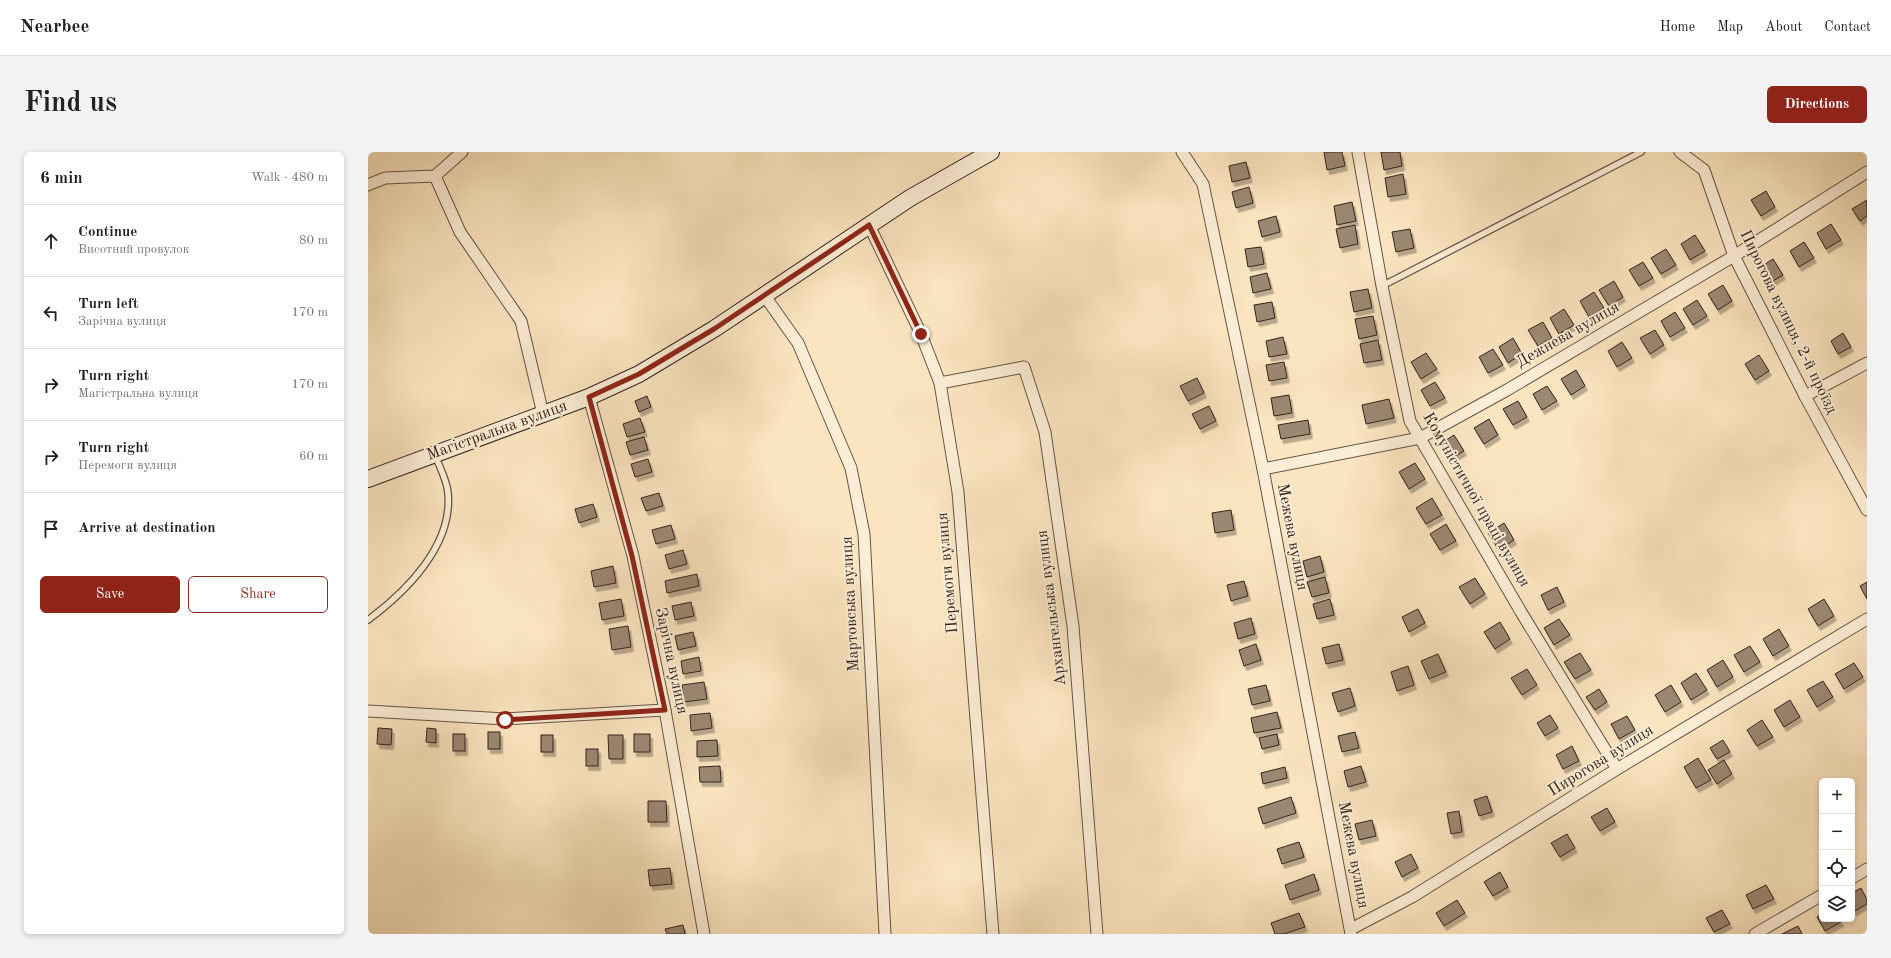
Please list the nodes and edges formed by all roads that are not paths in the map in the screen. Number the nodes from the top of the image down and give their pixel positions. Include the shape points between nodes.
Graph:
1 (462, 152) edge
2 (991, 152) edge
3 (1182, 152) edge
4 (1358, 152) edge
5 (1641, 152) edge
6 (1680, 152) edge
7 (1867, 172) edge
8 (435, 176) junction
9 (368, 185) edge
10 (869, 225) junction
11 (1734, 256) junction
12 (1382, 286) junction
13 (764, 295) junction
14 (1867, 363) edge
15 (940, 383) junction
16 (1805, 396) junction
17 (589, 397) junction
18 (543, 414) junction
19 (1420, 438) junction
20 (435, 454) junction
21 (1263, 469) junction
22 (368, 479) edge
23 (1867, 510) edge
24 (1867, 619) edge
25 (368, 620) edge
26 (665, 710) junction
27 (368, 711) edge
28 (1617, 769) junction
29 (1867, 869) edge
30 (1855, 876) edge
31 (1819, 897) edge
32 (1351, 931) edge
33 (704, 934) edge
34 (885, 934) edge
35 (993, 934) edge
36 (1097, 934) edge
37 (1755, 934) edge

1 - 8 street
2 - 10 main road, Магістральна вулиця via 910,198
3 - 21 street, Межева вулиця via 1203,184
4 - 12 street, Комуністичної праці вулиця
5 - 12 lane
6 - 11 street, Пирогова вулиця, 2-й проїзд via 1704,170
7 - 11 street, Дежнева вулиця
8 - 9 street via 385,178
8 - 18 street via 460,232 521,321
10 - 13 main road, Магістральна вулиця
10 - 15 street, Перемоги вулиця via 921,334
11 - 16 street, Пирогова вулиця, 2-й проїзд
11 - 19 street, Дежнева вулиця via 1507,390
12 - 19 street, Комуністичної праці вулиця via 1410,421
13 - 17 main road, Магістральна вулиця via 714,329 639,374
13 - 34 street, Мартовська вулиця via 798,343 851,468 864,534
14 - 16 street
15 - 35 street, Перемоги вулиця via 958,492
15 - 36 street, Архангельська вулиця via 1024,367 1045,432 1072,626
16 - 23 street, Пирогова вулиця, 2-й проїзд
17 - 18 main road, Магістральна вулиця
17 - 26 street, Зарічна вулиця via 632,556
18 - 20 main road, Магістральна вулиця
19 - 21 street, Дежнева вулиця
19 - 28 street, Комуністичної праці вулиця via 1521,612
20 - 22 main road, Магістральна вулиця
20 - 25 lane via 448,491 449,514 439,543 417,574 389,604
21 - 32 street, Межева вулиця
24 - 28 street, Пирогова вулиця
26 - 27 street via 505,720
26 - 33 street, Зарічна вулиця
28 - 32 street, Пирогова вулиця via 1412,897
29 - 30 street
31 - 37 street

